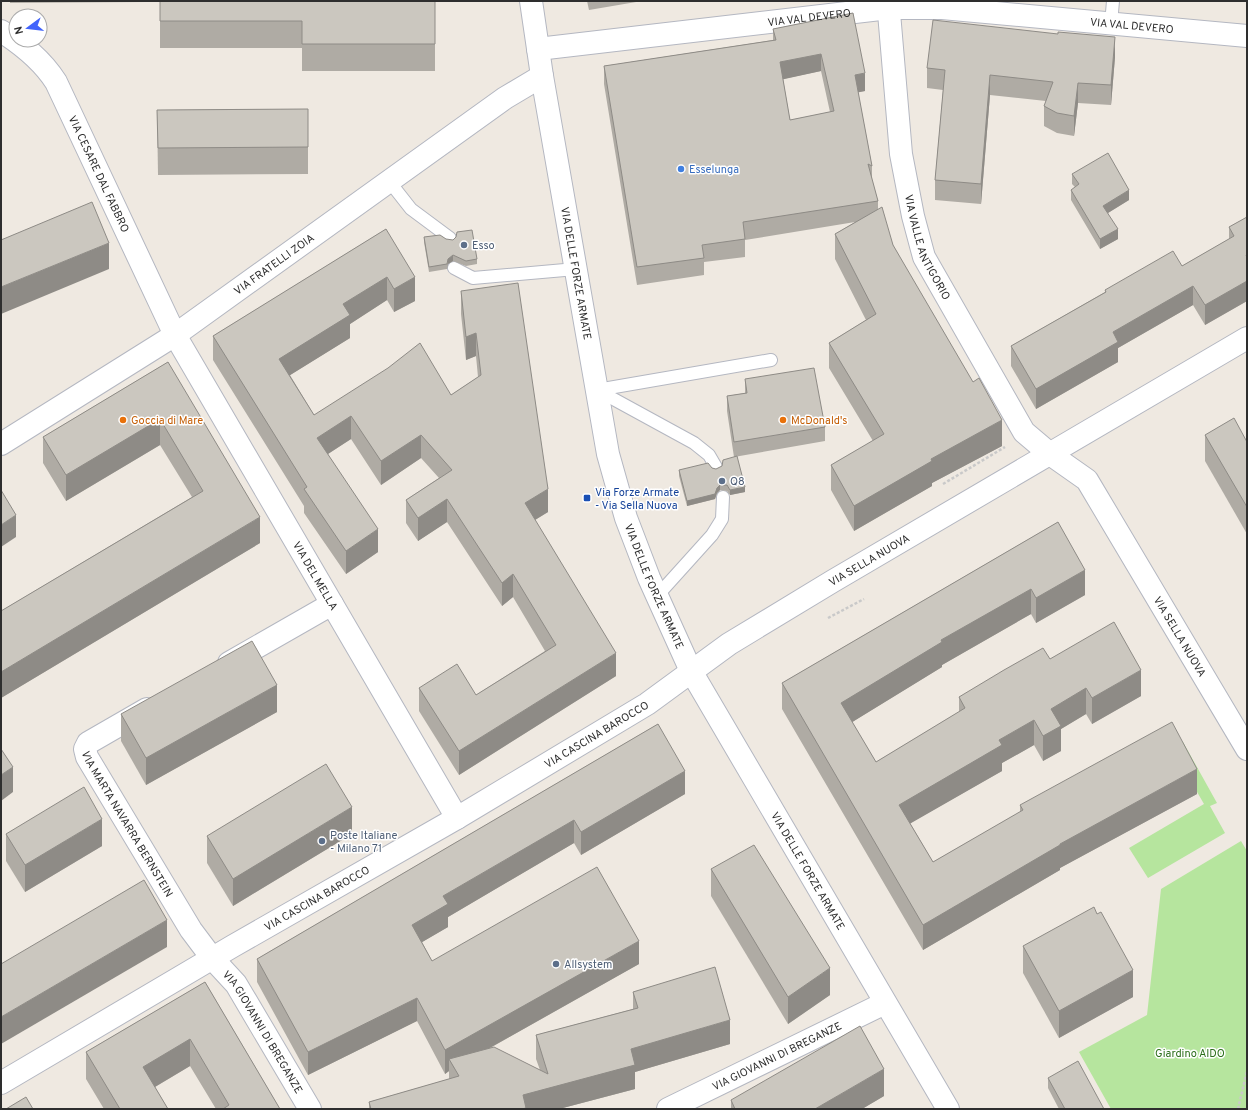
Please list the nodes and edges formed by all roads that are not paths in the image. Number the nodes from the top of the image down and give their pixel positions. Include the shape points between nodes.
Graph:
1 (529, 1) edge
2 (1113, 1) edge
3 (889, 5) edge
4 (1111, 24) junction
5 (1, 31) edge
6 (1247, 36) edge
7 (538, 49) junction
8 (542, 76) junction
9 (389, 181) junction
10 (450, 238) edge
11 (454, 268) dead end
12 (576, 269) junction
13 (175, 334) junction
14 (1245, 345) edge
15 (771, 360) dead end
16 (597, 390) junction
17 (1, 444) edge
18 (1050, 454) junction
19 (716, 467) edge
20 (723, 497) dead end
21 (657, 596) junction
22 (332, 604) junction
23 (692, 671) junction
24 (210, 673) edge
25 (162, 700) edge
26 (1247, 749) edge
27 (457, 818) junction
28 (212, 958) junction
29 (885, 1002) junction
30 (1, 1083) edge
31 (310, 1109) edge
32 (668, 1109) edge
33 (948, 1109) edge

1 - 7 street, VIA DELLE FORZE ARMATE
2 - 4 lane
3 - 4 street, VIA VAL DEVERO
3 - 7 street, VIA VAL DEVERO
3 - 18 street, VIA VALLE ANTIGORIO via 901,154 924,257 1024,432
4 - 6 street, VIA VAL DEVERO
5 - 13 street, VIA CESARE DAL FABBRO via 31,52 47,67 56,82
7 - 8 street, VIA DELLE FORZE ARMATE
8 - 9 street, VIA FRATELLI ZOIA via 505,98
8 - 12 street, VIA DELLE FORZE ARMATE
9 - 10 lane via 411,210
9 - 13 street, VIA FRATELLI ZOIA
11 - 12 lane via 473,278
12 - 16 street, VIA DELLE FORZE ARMATE
13 - 17 street, VIA FRATELLI ZOIA
13 - 22 street, VIA DEL MELLA
14 - 18 street, VIA SELLA NUOVA
15 - 16 lane
16 - 19 lane via 694,443 709,455
16 - 21 street, VIA DELLE FORZE ARMATE via 608,454 626,518
18 - 23 street, VIA SELLA NUOVA via 781,612
18 - 26 street, VIA SELLA NUOVA via 1087,480
20 - 21 lane via 722,518 712,535
21 - 23 street, VIA DELLE FORZE ARMATE
22 - 24 street
22 - 27 street, VIA DEL MELLA
23 - 27 street, VIA CASCINA BAROCCO via 647,704
23 - 29 street, VIA DELLE FORZE ARMATE
25 - 28 street, VIA MARTA NAVARRA BERNSTEIN via 88,743 84,749 191,930
27 - 28 street, VIA CASCINA BAROCCO
28 - 30 street, VIA CASCINA BAROCCO
28 - 31 street, VIA GIOVANNI DI BREGANZE via 236,984
29 - 32 street, VIA GIOVANNI DI BREGANZE
29 - 33 street, VIA DELLE FORZE ARMATE

